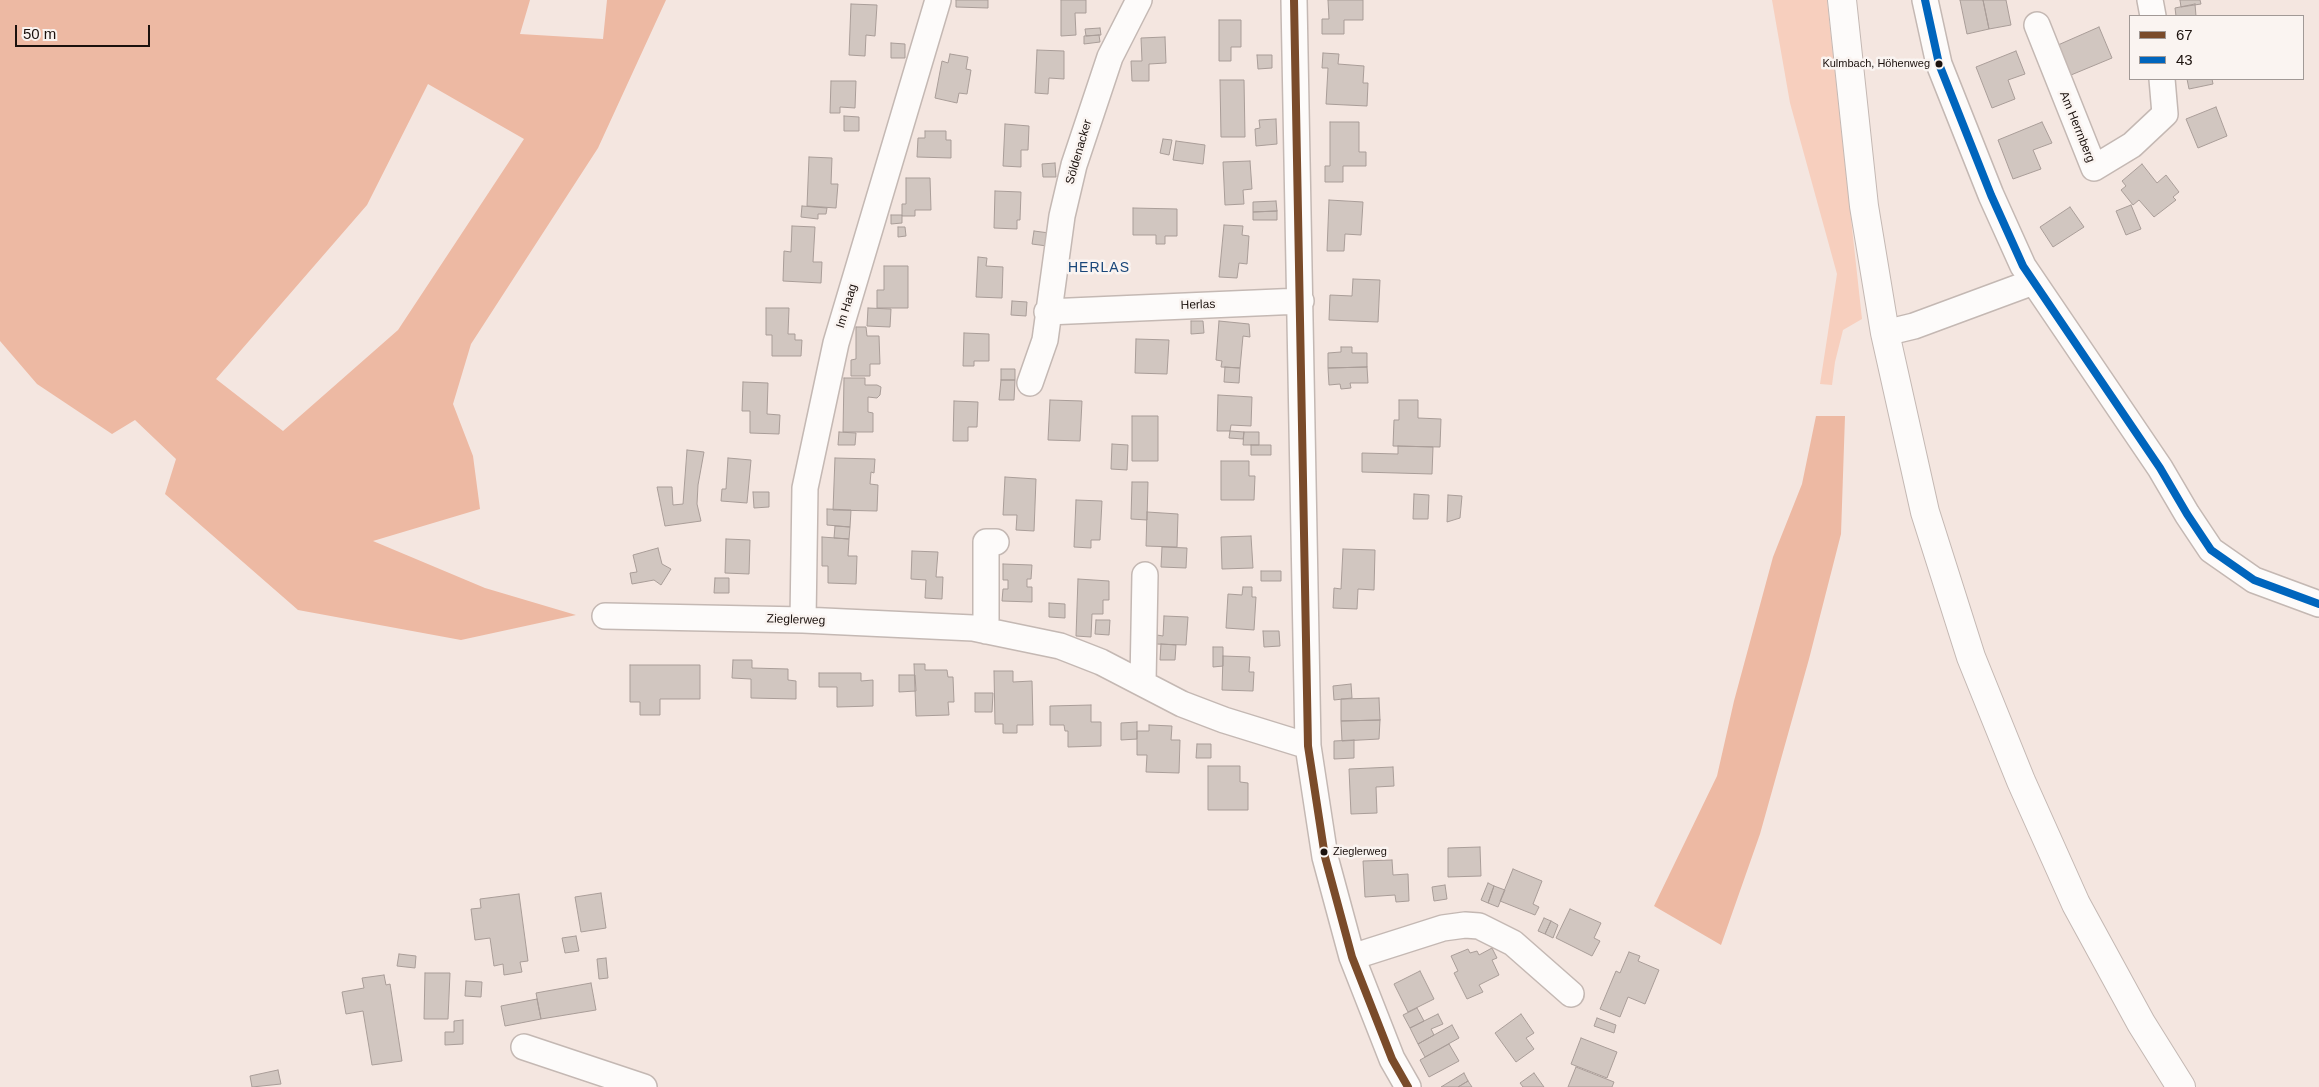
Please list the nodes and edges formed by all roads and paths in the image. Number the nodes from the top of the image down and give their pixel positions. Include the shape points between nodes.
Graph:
1 (938, 0) edge
2 (1139, 0) edge
3 (1294, 0) edge
4 (1842, 0) edge
5 (1925, 0) edge
6 (2150, 0) edge
7 (2154, 15) edge
8 (2038, 25) dead end
9 (2162, 80) edge
10 (2033, 282) junction
11 (1301, 301) junction
12 (1047, 312) junction
13 (1885, 332) junction
14 (1030, 382) dead end
15 (996, 542) dead end
16 (1145, 575) dead end
17 (2319, 604) edge
18 (605, 616) dead end
19 (803, 620) junction
20 (986, 631) junction
21 (1143, 682) junction
22 (1308, 746) junction
23 (1352, 957) junction
24 (1570, 994) dead end
25 (524, 1047) dead end
26 (644, 1087) edge
27 (1408, 1087) edge
28 (2181, 1087) edge

1 - 19 street, Im Haag via 832,362 805,488
2 - 12 street, Söldenacker via 1110,57 1074,165 1062,216
3 - 11 street
4 - 13 main road via 1864,206
5 - 10 street via 1939,64 1991,195
6 - 7 street
8 - 9 street, Am Herrnberg via 2094,168 2132,145 2165,114
10 - 13 street via 1921,324
10 - 17 street via 2160,468 2211,550 2254,580
11 - 12 street, Herlas
11 - 22 street
12 - 14 street, Söldenacker via 1044,340
13 - 28 main road via 1925,512 1971,658 2076,904 2141,1023
15 - 20 street via 986,542
16 - 21 street
18 - 19 street, Zieglerweg
19 - 20 street, Zieglerweg
20 - 21 street, Zieglerweg via 1060,646
21 - 22 street, Zieglerweg via 1190,707
22 - 23 street via 1326,856
23 - 24 street via 1443,928 1478,926 1513,943
23 - 27 street via 1392,1059
25 - 26 street

